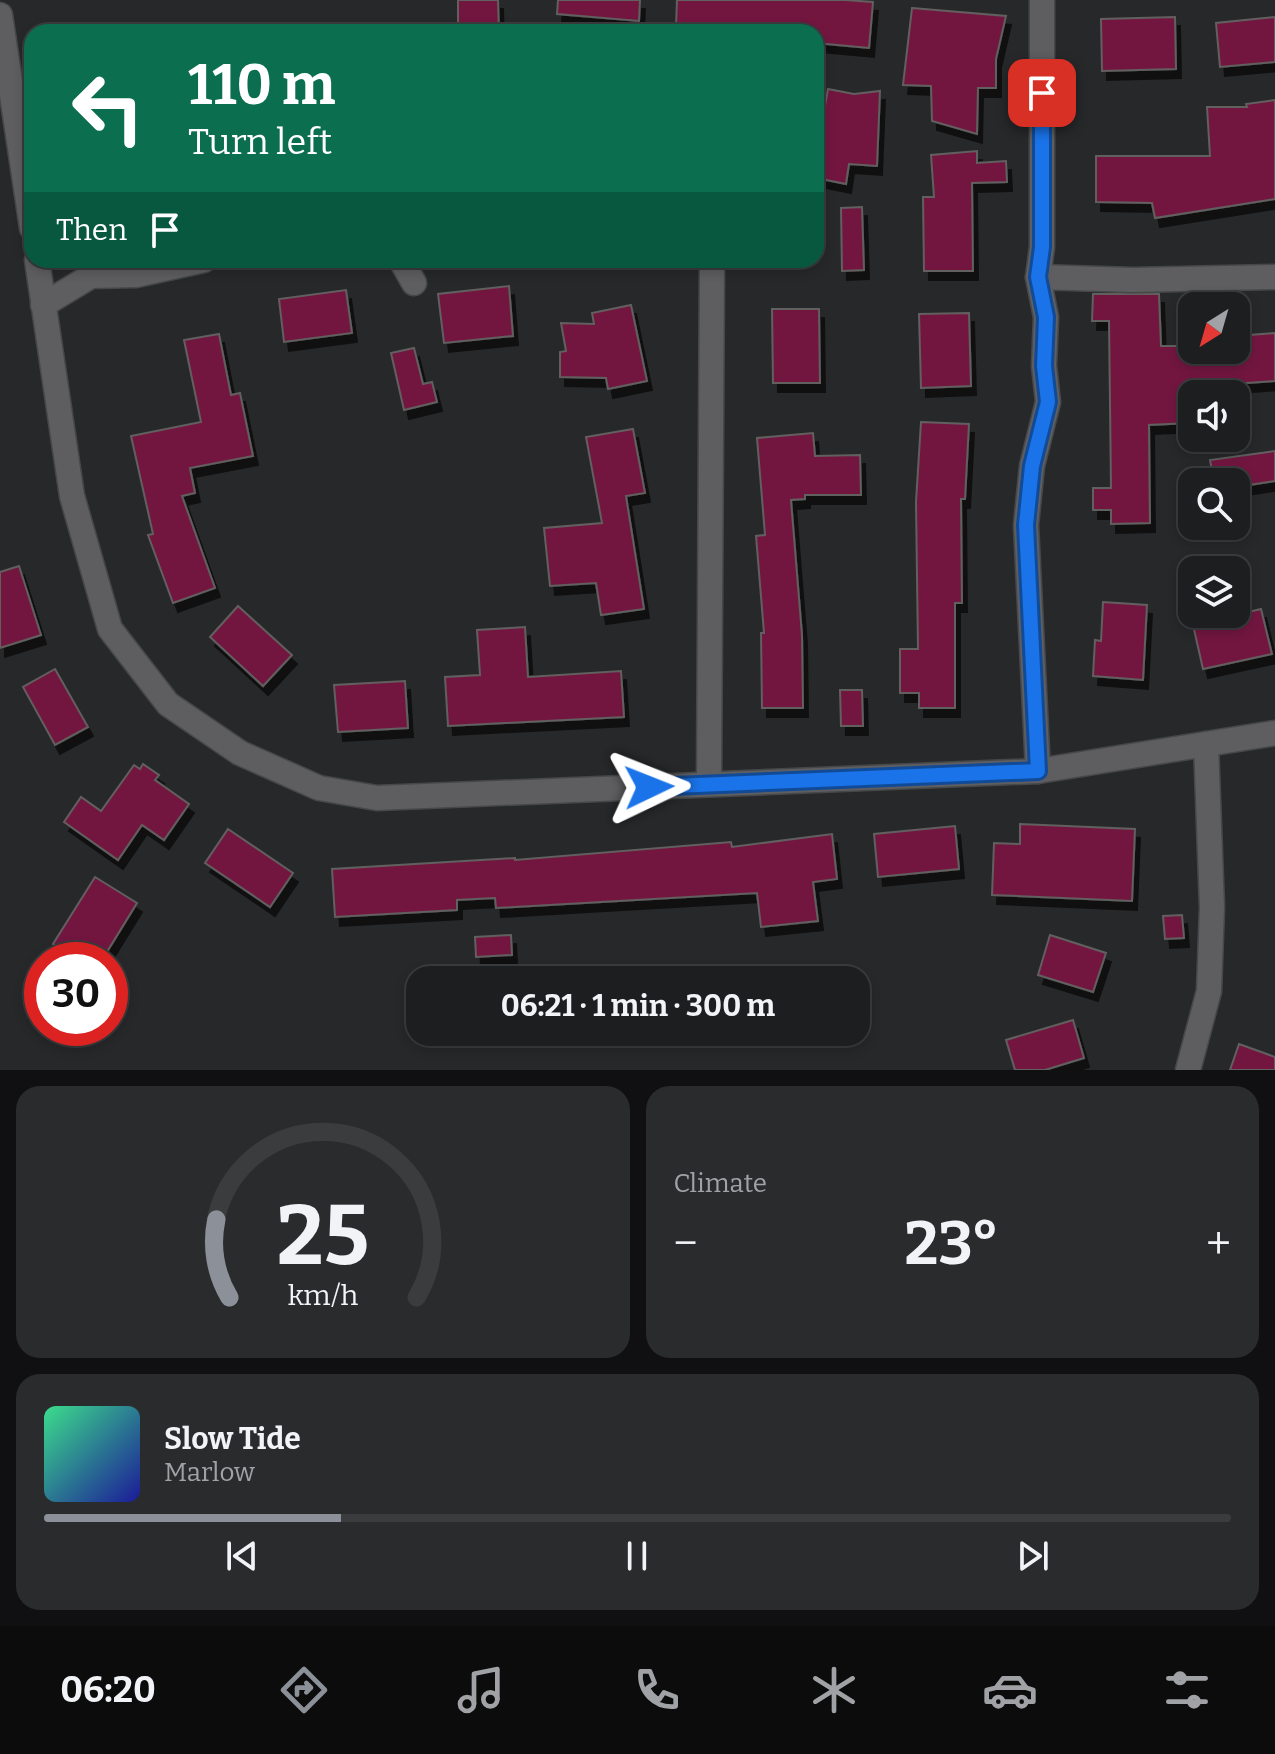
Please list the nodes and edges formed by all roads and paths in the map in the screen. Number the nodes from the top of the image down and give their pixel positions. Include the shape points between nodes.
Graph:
1 (1042, 0) edge
2 (0, 15) edge
3 (24, 172) edge
4 (38, 268) edge
5 (83, 268) edge
6 (168, 268) edge
7 (406, 268) edge
8 (712, 268) edge
9 (1038, 277) junction
10 (1275, 277) edge
11 (414, 283) dead end
12 (43, 305) junction
13 (1275, 733) edge
14 (1206, 744) junction
15 (1038, 771) junction
16 (709, 784) junction
17 (1188, 1070) edge

1 - 9 street
2 - 3 street
4 - 12 street
5 - 6 street via 136,275
5 - 12 street
7 - 11 street
8 - 16 street
9 - 10 street
9 - 15 street via 1046,317 1048,402 1032,466 1026,525
12 - 16 street via 72,496 110,629 168,704 240,753 319,788 377,798
13 - 14 street
14 - 15 street
14 - 17 street via 1212,907 1209,991
15 - 16 street

